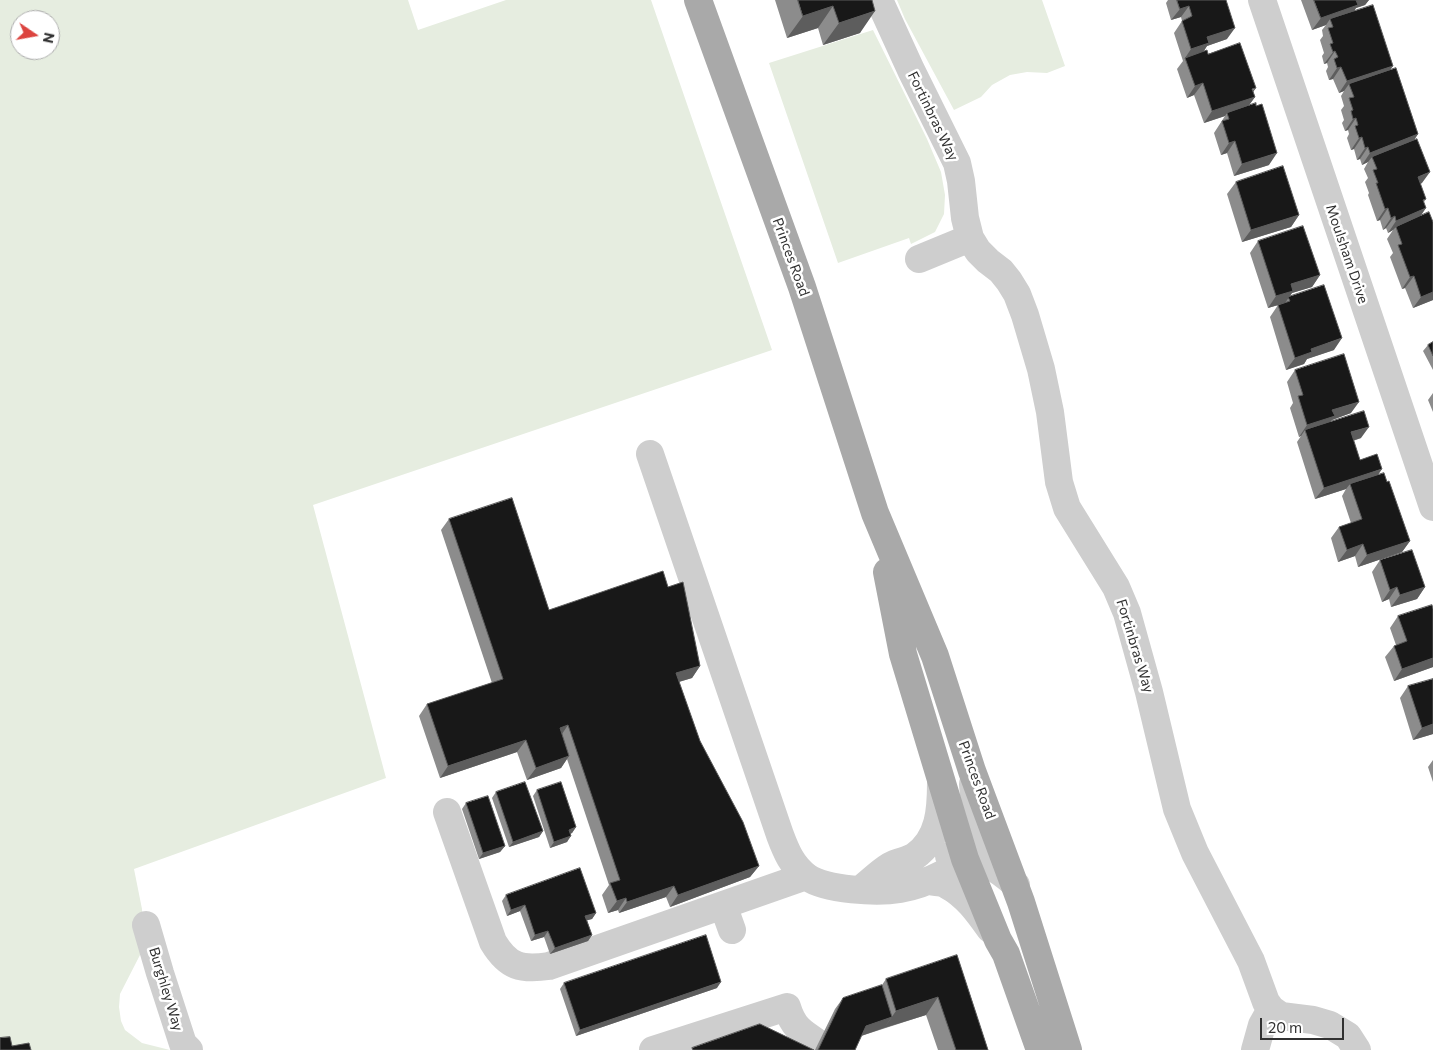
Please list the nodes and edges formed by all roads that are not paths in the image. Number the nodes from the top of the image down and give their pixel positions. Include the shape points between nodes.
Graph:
1 (879, 0) edge
2 (1262, 0) edge
3 (698, 1) edge
4 (970, 238) junction
5 (919, 259) dead end
6 (650, 454) dead end
7 (1433, 507) edge
8 (875, 513) junction
9 (972, 771) junction
10 (941, 782) junction
11 (447, 812) dead end
12 (915, 856) junction
13 (964, 859) junction
14 (806, 876) junction
15 (927, 881) junction
16 (1016, 885) junction
17 (860, 890) junction
18 (723, 905) junction
19 (146, 925) dead end
20 (732, 930) dead end
21 (998, 940) junction
22 (1270, 1009) junction
23 (818, 1043) dead end
24 (189, 1050) edge
25 (654, 1050) edge
26 (1040, 1050) edge
27 (1068, 1050) edge
28 (1255, 1050) edge
29 (1357, 1050) edge

1 - 4 street, Fortinbras Way via 957,163
2 - 7 street, Moulsham Drive
3 - 8 main road, Princes Road via 802,287
4 - 5 street
4 - 22 street, Fortinbras Way via 978,251 1010,281 1017,294 1041,370 1059,482 1067,508 1124,605 1177,809 1195,853 1251,961
6 - 14 street via 783,844 788,856
8 - 9 main road, Princes Road via 936,656
8 - 10 main road, Princes Road via 903,654
9 - 13 street via 976,827 974,845
9 - 16 main road, Princes Road
10 - 12 street via 941,811 935,832
10 - 13 main road, Princes Road
11 - 18 street via 493,942 503,957 516,966 549,966
12 - 13 street via 945,855
12 - 17 street via 891,865
13 - 15 street via 951,870
13 - 16 street via 985,863
13 - 21 main road, Princes Road
14 - 17 street via 816,882
14 - 18 street
15 - 17 street via 900,889
15 - 21 street via 946,884 962,896 978,911
16 - 27 main road, Princes Road
18 - 20 street
19 - 24 street, Burghley Way via 183,1044
21 - 26 main road, Princes Road
22 - 28 street
22 - 29 street via 1281,1016 1330,1025 1348,1036
23 - 25 street via 801,1032 791,1020 787,1007

